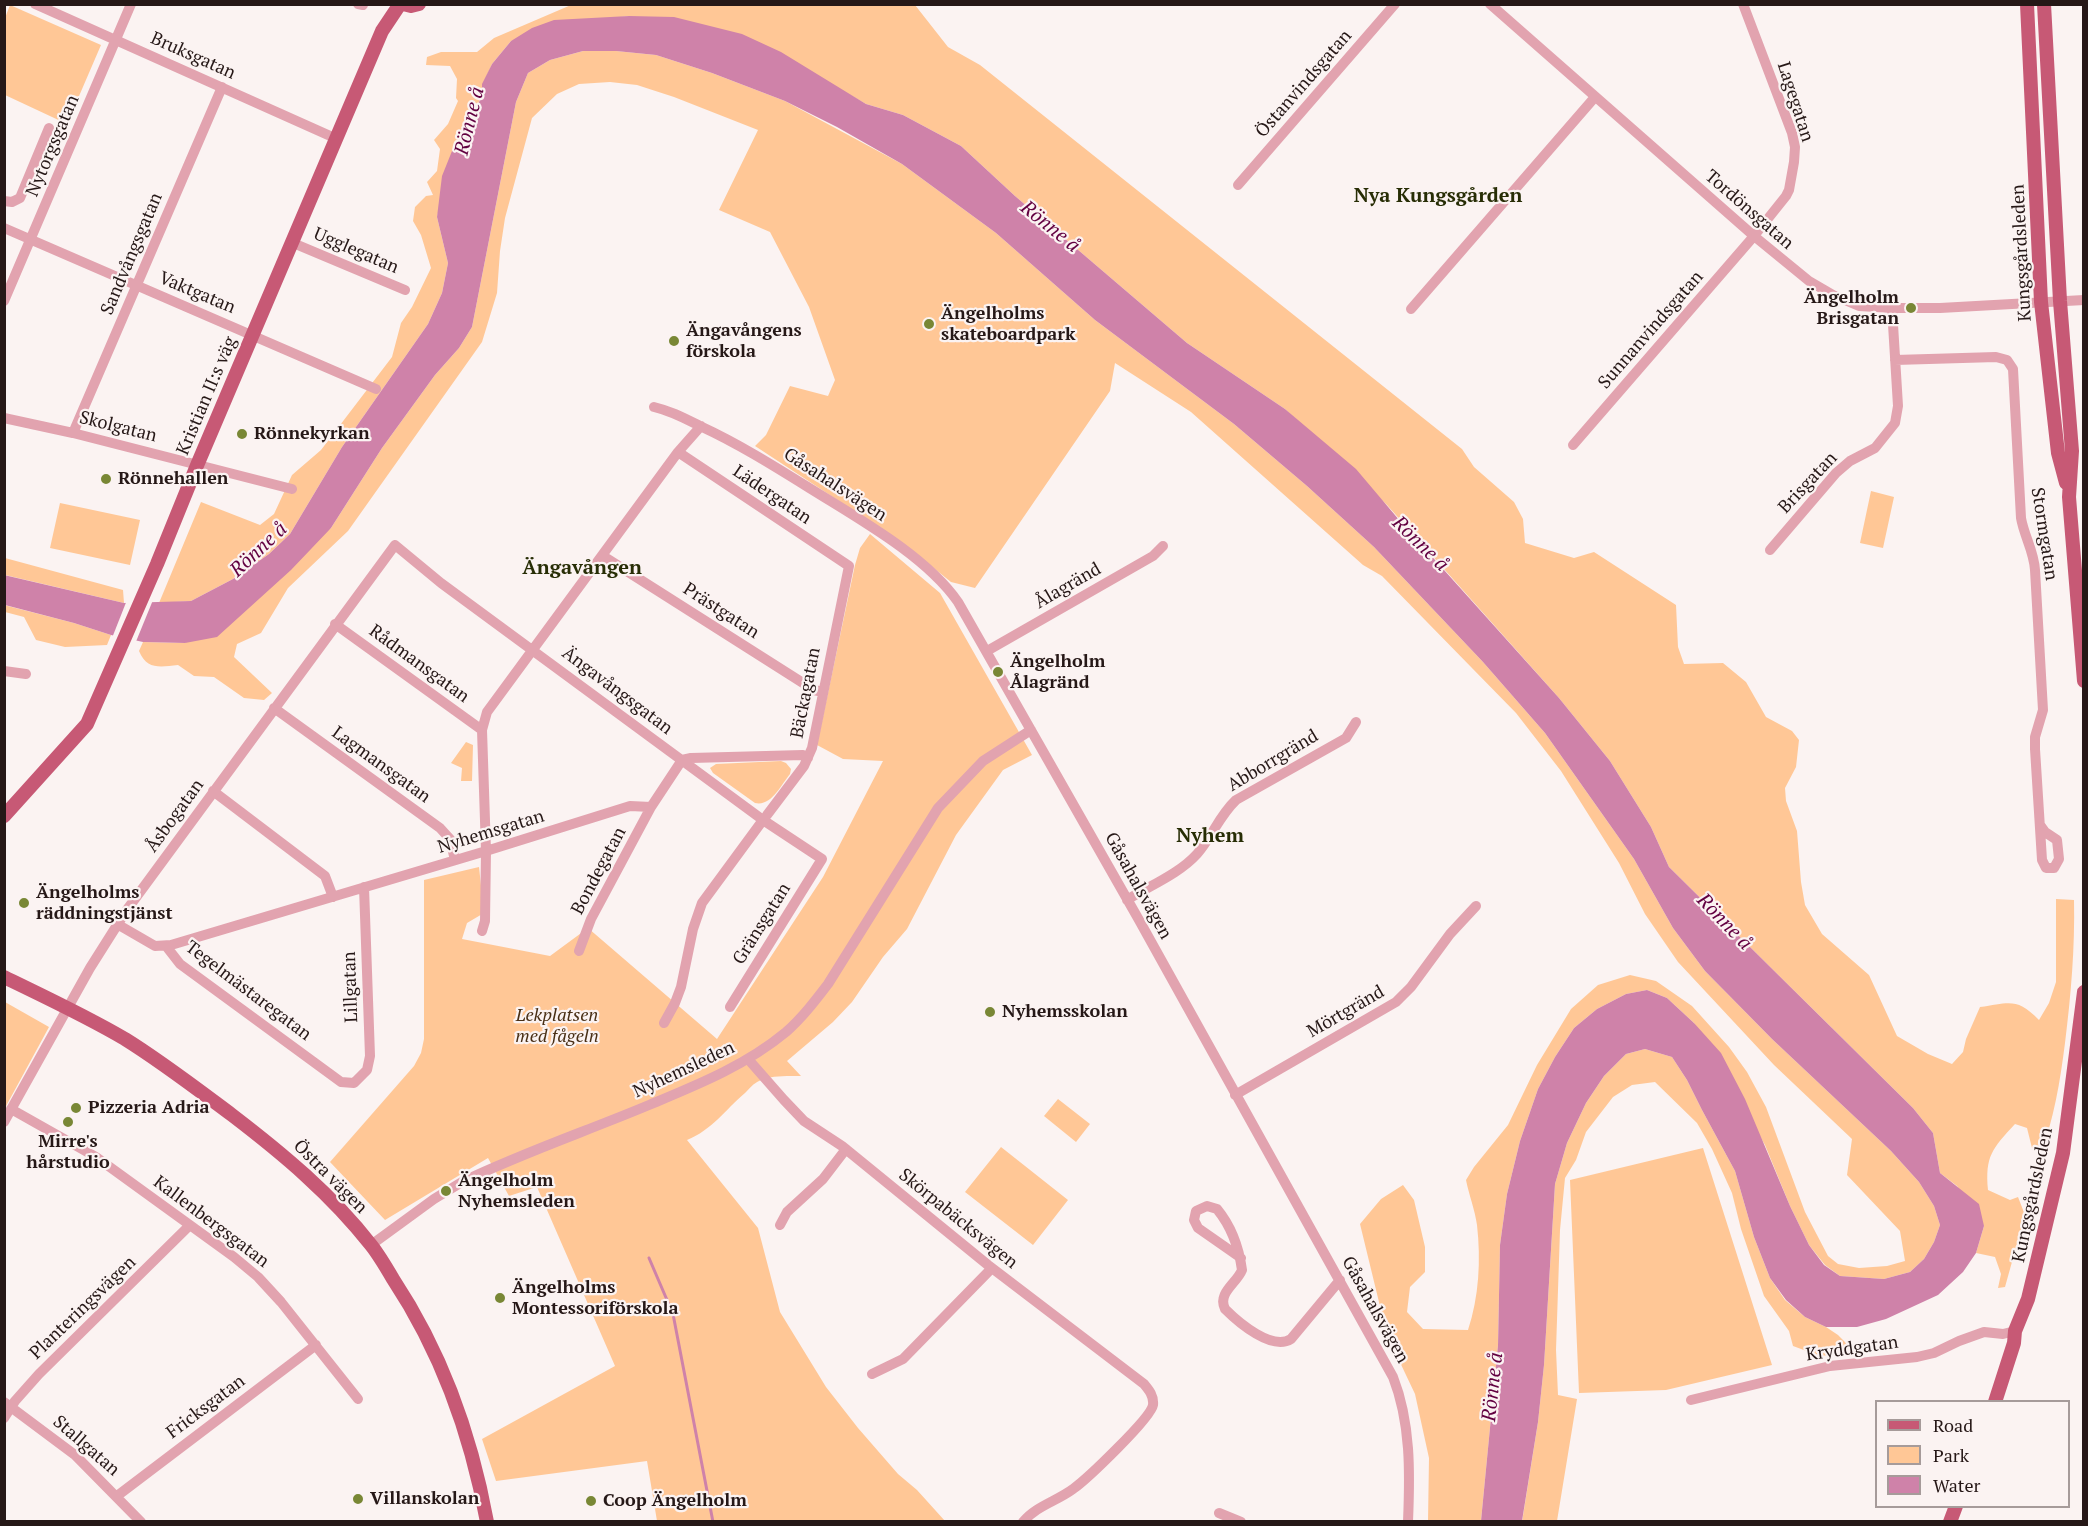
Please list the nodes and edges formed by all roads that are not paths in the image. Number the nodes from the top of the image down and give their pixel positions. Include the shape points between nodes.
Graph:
1 (35, 4) edge
2 (131, 4) edge
3 (358, 4) edge
4 (401, 4) edge
5 (419, 4) edge
6 (1395, 4) edge
7 (1490, 4) edge
8 (1743, 4) edge
9 (2027, 4) edge
10 (2044, 4) edge
11 (363, 5) edge
12 (116, 40) junction
13 (222, 87) junction
14 (1595, 97) junction
15 (49, 128) dead end
16 (338, 139) junction
17 (1238, 185) dead end
18 (4, 201) edge
19 (4, 228) edge
20 (1754, 236) junction
21 (30, 239) junction
22 (293, 243) junction
23 (137, 286) junction
24 (405, 290) dead end
25 (2084, 300) edge
26 (4, 301) edge
27 (2060, 301) junction
28 (2041, 302) junction
29 (1892, 308) junction
30 (1411, 309) dead end
31 (254, 335) junction
32 (1895, 360) junction
33 (376, 389) dead end
34 (654, 407) dead end
35 (4, 418) edge
36 (701, 426) junction
37 (73, 433) junction
38 (1573, 445) dead end
39 (678, 452) junction
40 (198, 464) junction
41 (292, 489) dead end
42 (2069, 497) junction
43 (394, 545) joint
44 (1163, 546) dead end
45 (1770, 550) dead end
46 (603, 556) junction
47 (849, 566) joint
48 (335, 624) junction
49 (534, 650) junction
50 (987, 651) junction
51 (4, 672) edge
52 (26, 675) dead end
53 (2084, 681) edge
54 (823, 692) junction
55 (273, 708) junction
56 (1356, 722) dead end
57 (483, 730) junction
58 (1031, 730) junction
59 (808, 758) junction
60 (682, 760) junction
61 (213, 791) junction
62 (651, 807) junction
63 (4, 816) edge
64 (765, 818) junction
65 (2040, 825) dead end
66 (486, 851) junction
67 (822, 859) joint
68 (455, 860) junction
69 (364, 887) junction
70 (333, 897) junction
71 (1126, 900) junction
72 (1476, 906) dead end
73 (117, 924) junction
74 (482, 931) dead end
75 (166, 946) junction
76 (579, 951) dead end
77 (4, 977) edge
78 (2084, 992) edge
79 (68, 1007) junction
80 (730, 1007) dead end
81 (664, 1023) dead end
82 (748, 1059) junction
83 (358, 1081) joint
84 (1235, 1095) junction
85 (11, 1109) junction
86 (4, 1122) edge
87 (846, 1149) junction
88 (190, 1225) junction
89 (780, 1225) dead end
90 (371, 1245) junction
91 (1241, 1258) junction
92 (992, 1268) junction
93 (1340, 1280) junction
94 (1215, 1312) dead end
95 (1232, 1315) junction
96 (2015, 1331) junction
97 (316, 1345) junction
98 (872, 1374) dead end
99 (358, 1399) dead end
100 (1691, 1400) dead end
101 (1995, 1400) edge
102 (8, 1405) edge
103 (4, 1418) edge
104 (117, 1496) junction
105 (1219, 1512) dead end
106 (141, 1521) edge
107 (487, 1521) edge
108 (1023, 1521) edge
109 (1241, 1521) edge
110 (1408, 1521) edge

1 - 12 street, Bruksgatan
2 - 12 street, Nytorgsgatan
3 - 11 street
4 - 5 main road
4 - 16 main road, Kristian II:s väg via 382,31
6 - 17 street, Östanvindsgatan
7 - 14 street, Tordönsgatan
8 - 20 street, Lagegatan via 1795,147 1789,190
9 - 28 main road, Kungsgårdsleden
10 - 27 main road, Kungsgårdsleden
12 - 13 street, Bruksgatan
12 - 21 street, Nytorgsgatan
13 - 16 street, Bruksgatan
13 - 23 street, Sandvångsgatan
14 - 20 street, Tordönsgatan
14 - 30 street
15 - 18 street via 20,198
16 - 22 main road, Kristian II:s väg
19 - 21 street, Vaktgatan
20 - 29 street, Tordönsgatan via 1809,281 1833,295 1859,306
20 - 38 street, Sunnanvindsgatan
21 - 23 street, Vaktgatan
21 - 26 street, Nytorgsgatan
22 - 24 street, Ugglegatan
22 - 31 main road, Kristian II:s väg
23 - 31 street, Vaktgatan
23 - 37 street, Sandvångsgatan
25 - 27 street, Tordönsgatan
27 - 28 street, Tordönsgatan
27 - 42 main road, Kungsgårdsleden via 2072,451
28 - 29 street, Tordönsgatan
28 - 42 main road, Kungsgårdsleden via 2058,453
29 - 32 street, Brisgatan
31 - 33 street, Vaktgatan
31 - 40 main road, Kristian II:s väg
32 - 45 street, Brisgatan via 1898,411 1892,428 1875,448 1850,460 1836,474
32 - 65 street, Stormgatan via 1996,357 2007,360 2013,369 2021,518 2033,551 2036,581 2043,710 2035,742
34 - 36 street, Gåsahalsvägen
35 - 37 street, Skolgatan
36 - 39 street
36 - 50 street, Gåsahalsvägen via 755,454 885,537 928,570 951,591
37 - 40 street, Skolgatan
39 - 46 street
39 - 47 street, Lädergatan
40 - 41 street, Skolgatan
40 - 63 main road, Kristian II:s väg via 87,724
42 - 53 main road, Kungsgårdsleden
43 - 48 street, Åsbogatan
43 - 49 street, Ängavångsgatan
44 - 50 street, Ålagränd via 1153,556
46 - 49 street
46 - 54 street, Prästgatan via 814,690
47 - 54 street, Bäckagatan
48 - 55 street, Åsbogatan
48 - 57 street, Rådmansgatan
49 - 57 street via 487,712
49 - 60 street, Ängavångsgatan
50 - 58 street, Gåsahalsvägen
51 - 52 street
54 - 59 street, Bäckagatan
55 - 61 street, Åsbogatan
55 - 68 street, Lagmansgatan via 440,828 450,839
56 - 71 street, Abborrgränd via 1346,738 1245,793 1227,809 1191,860
57 - 66 street
58 - 71 street, Gåsahalsvägen
58 - 82 street, Nyhemsleden via 983,761 938,808 828,984 787,1031
59 - 60 street via 802,755
59 - 64 street, Bäckagatan
60 - 62 street
60 - 64 street, Ängavångsgatan
61 - 70 street via 325,876
61 - 73 street, Åsbogatan
62 - 66 street, Nyhemsgatan via 630,806
62 - 76 street, Bondegatan via 591,919
64 - 67 street, Ängavångsgatan
64 - 81 street, Bäckagatan via 702,903 681,987
66 - 68 street, Nyhemsgatan
66 - 74 street
67 - 80 street, Gränsgatan
68 - 69 street, Nyhemsgatan
69 - 70 street, Nyhemsgatan
69 - 83 street, Lillgatan via 370,1056 367,1070
70 - 75 street, Nyhemsgatan
71 - 84 street, Gåsahalsvägen
72 - 84 street, Mörtgränd via 1396,1002
73 - 75 street, Tegelmästaregatan via 150,944
73 - 79 street, Åsbogatan
75 - 83 street, Tegelmästaregatan via 180,964 341,1082
77 - 79 main road, Östra vägen
78 - 96 main road, Kungsgårdsleden via 2063,1153 2028,1299
79 - 85 street, Åsbogatan
79 - 90 main road, Östra vägen via 161,1062 268,1142 315,1182
82 - 87 street, Skörpabäcksvägen via 797,1114
82 - 90 street, Nyhemsleden via 704,1082 462,1182
84 - 93 street, Gåsahalsvägen
85 - 86 street, Åsbogatan
85 - 88 street, Kallenbergsgatan via 96,1157
87 - 89 street via 823,1179 787,1212
87 - 92 street, Skörpabäcksvägen
88 - 97 street, Kallenbergsgatan via 258,1277
88 - 102 street, Planteringsvägen
90 - 107 main road, Östra vägen via 426,1332 441,1366 467,1435
91 - 91 street via 1219,1210 1209,1206 1196,1211 1194,1220 1198,1228
91 - 95 street via 1242,1272 1223,1298 1223,1306
92 - 98 street via 903,1359
92 - 108 street, Skörpabäcksvägen via 1144,1384 1153,1399 1150,1412 1090,1475
93 - 95 street via 1285,1343 1269,1341
93 - 110 street, Gåsahalsvägen via 1387,1365 1401,1400 1408,1457
94 - 95 street
96 - 100 street, Kryddgatan via 1984,1332 1917,1358 1830,1366
96 - 101 main road, Kungsgårdsleden
97 - 99 street, Kallenbergsgatan
97 - 104 street, Fricksgatan
102 - 103 street, Planteringsvägen
102 - 104 street, Stallgatan via 75,1455
104 - 106 street, Stallgatan
105 - 109 street

